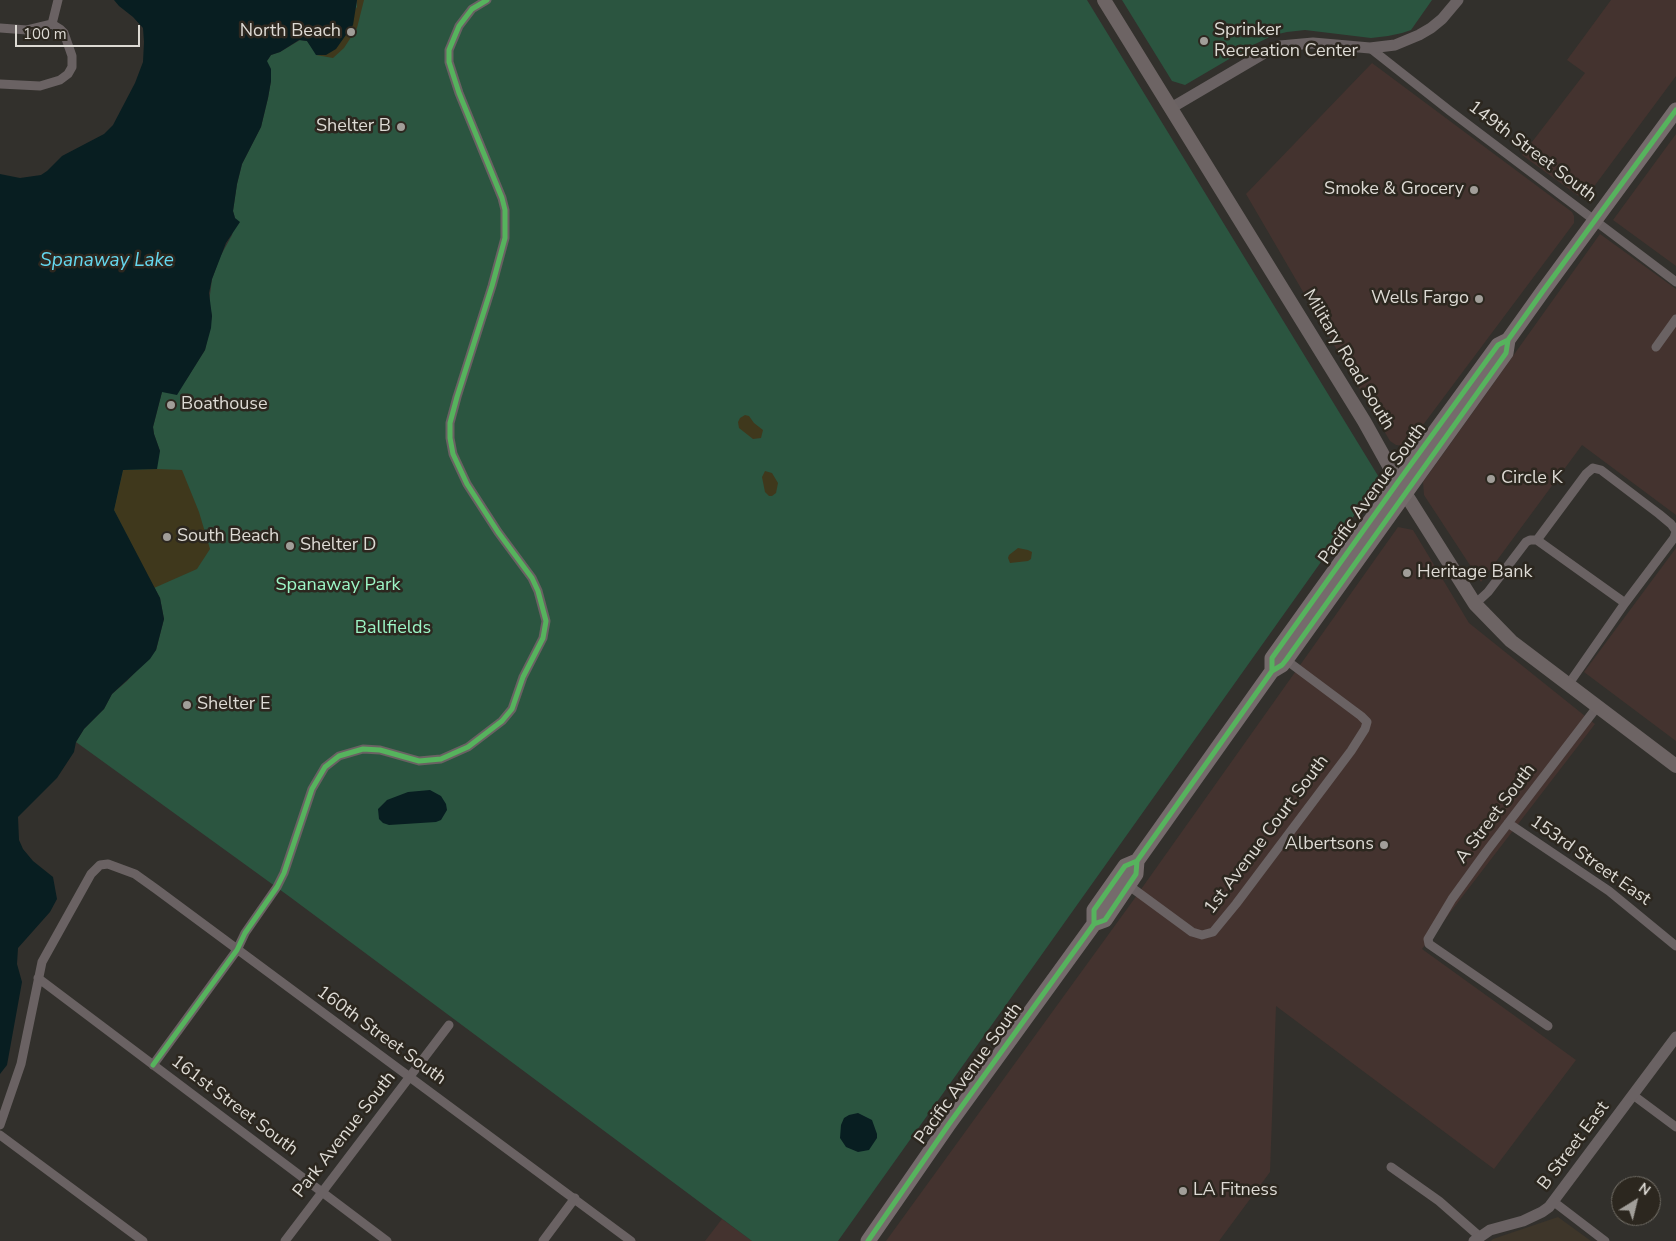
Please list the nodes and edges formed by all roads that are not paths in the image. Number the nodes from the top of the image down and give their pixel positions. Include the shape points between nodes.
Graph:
1 (58, 0) edge
2 (487, 0) edge
3 (1104, 0) edge
4 (1458, 0) edge
5 (52, 24) junction
6 (0, 28) edge
7 (1370, 48) junction
8 (0, 84) edge
9 (1171, 108) junction
10 (1676, 110) edge
11 (1595, 219) junction
12 (1676, 282) edge
13 (1676, 319) edge
14 (1656, 347) dead end
15 (1401, 487) junction
16 (1676, 532) edge
17 (1537, 540) junction
18 (1625, 602) junction
19 (1475, 604) junction
20 (1286, 660) junction
21 (1272, 670) junction
22 (1568, 685) junction
23 (1597, 707) junction
24 (1676, 766) edge
25 (1508, 823) junction
26 (1137, 861) junction
27 (1128, 885) junction
28 (1094, 924) junction
29 (1676, 946) edge
30 (237, 950) junction
31 (38, 978) junction
32 (449, 1025) dead end
33 (1548, 1026) dead end
34 (1676, 1037) edge
35 (153, 1065) junction
36 (411, 1077) junction
37 (1633, 1096) junction
38 (0, 1125) edge
39 (1676, 1127) edge
40 (0, 1135) edge
41 (1391, 1167) dead end
42 (322, 1192) junction
43 (575, 1198) junction
44 (1554, 1202) junction
45 (1476, 1239) edge
46 (143, 1241) edge
47 (285, 1241) edge
48 (387, 1241) edge
49 (542, 1241) edge
50 (631, 1241) edge
51 (868, 1241) edge
52 (1605, 1241) edge

1 - 5 street
2 - 30 street via 472,9 449,50 454,80 505,208 505,238 457,397 450,423 450,438 453,454 467,484 532,578 546,621 543,638 531,658 512,709 502,721 468,747 429,761 370,748 354,750 331,761 312,789 284,873
3 - 9 main road, Military Road South
4 - 7 street via 1442,19 1419,35 1395,45
5 - 6 street via 27,30
5 - 8 street via 64,33 72,56 68,74 40,86
7 - 9 street via 1313,43 1280,46
7 - 11 street, 149th Street South
9 - 15 main road, Military Road South via 1364,421
10 - 11 main road, Pacific Avenue South
11 - 12 street, 149th Street South
11 - 15 main road, Pacific Avenue South via 1508,340 1506,353
13 - 14 street
15 - 19 main road, Military Road South
15 - 20 main road, Pacific Avenue South
15 - 21 main road, Pacific Avenue South via 1272,658
16 - 17 street via 1659,514 1601,470 1593,468
16 - 18 street
17 - 18 street
17 - 19 street via 1526,542
18 - 22 street
19 - 22 main road, Military Road South via 1511,641
20 - 21 main road, Pacific Avenue South
20 - 27 street, 1st Avenue Court South via 1367,722 1366,729 1351,751 1214,932 1192,932
21 - 26 main road, Pacific Avenue South
22 - 23 main road, Military Road South
23 - 24 main road, Military Road South
23 - 25 street, A Street South
25 - 29 street, 153rd Street East via 1609,891
25 - 33 street, A Street South via 1452,899 1428,939 1429,944
26 - 27 main road, Pacific Avenue South via 1136,874
26 - 28 main road, Pacific Avenue South via 1125,866 1094,910
27 - 28 main road, Pacific Avenue South via 1105,920
28 - 51 main road, Pacific Avenue South
30 - 31 street, 160th Street South via 134,874 108,864 100,865 85,882 45,955
30 - 35 street
30 - 36 street, 160th Street South
31 - 35 street, 161st Street South
31 - 38 street via 21,1064
32 - 36 street, Park Avenue South
34 - 37 street, B Street East
35 - 42 street, 161st Street South
36 - 42 street, Park Avenue South
36 - 43 street, 160th Street South
37 - 39 street
37 - 44 street, B Street East
40 - 46 street
41 - 45 street via 1444,1205
42 - 47 street, Park Avenue South
42 - 48 street, 161st Street South
43 - 49 street
43 - 50 street, 160th Street South
44 - 45 street, B Street East via 1542,1212 1490,1230
44 - 52 street

